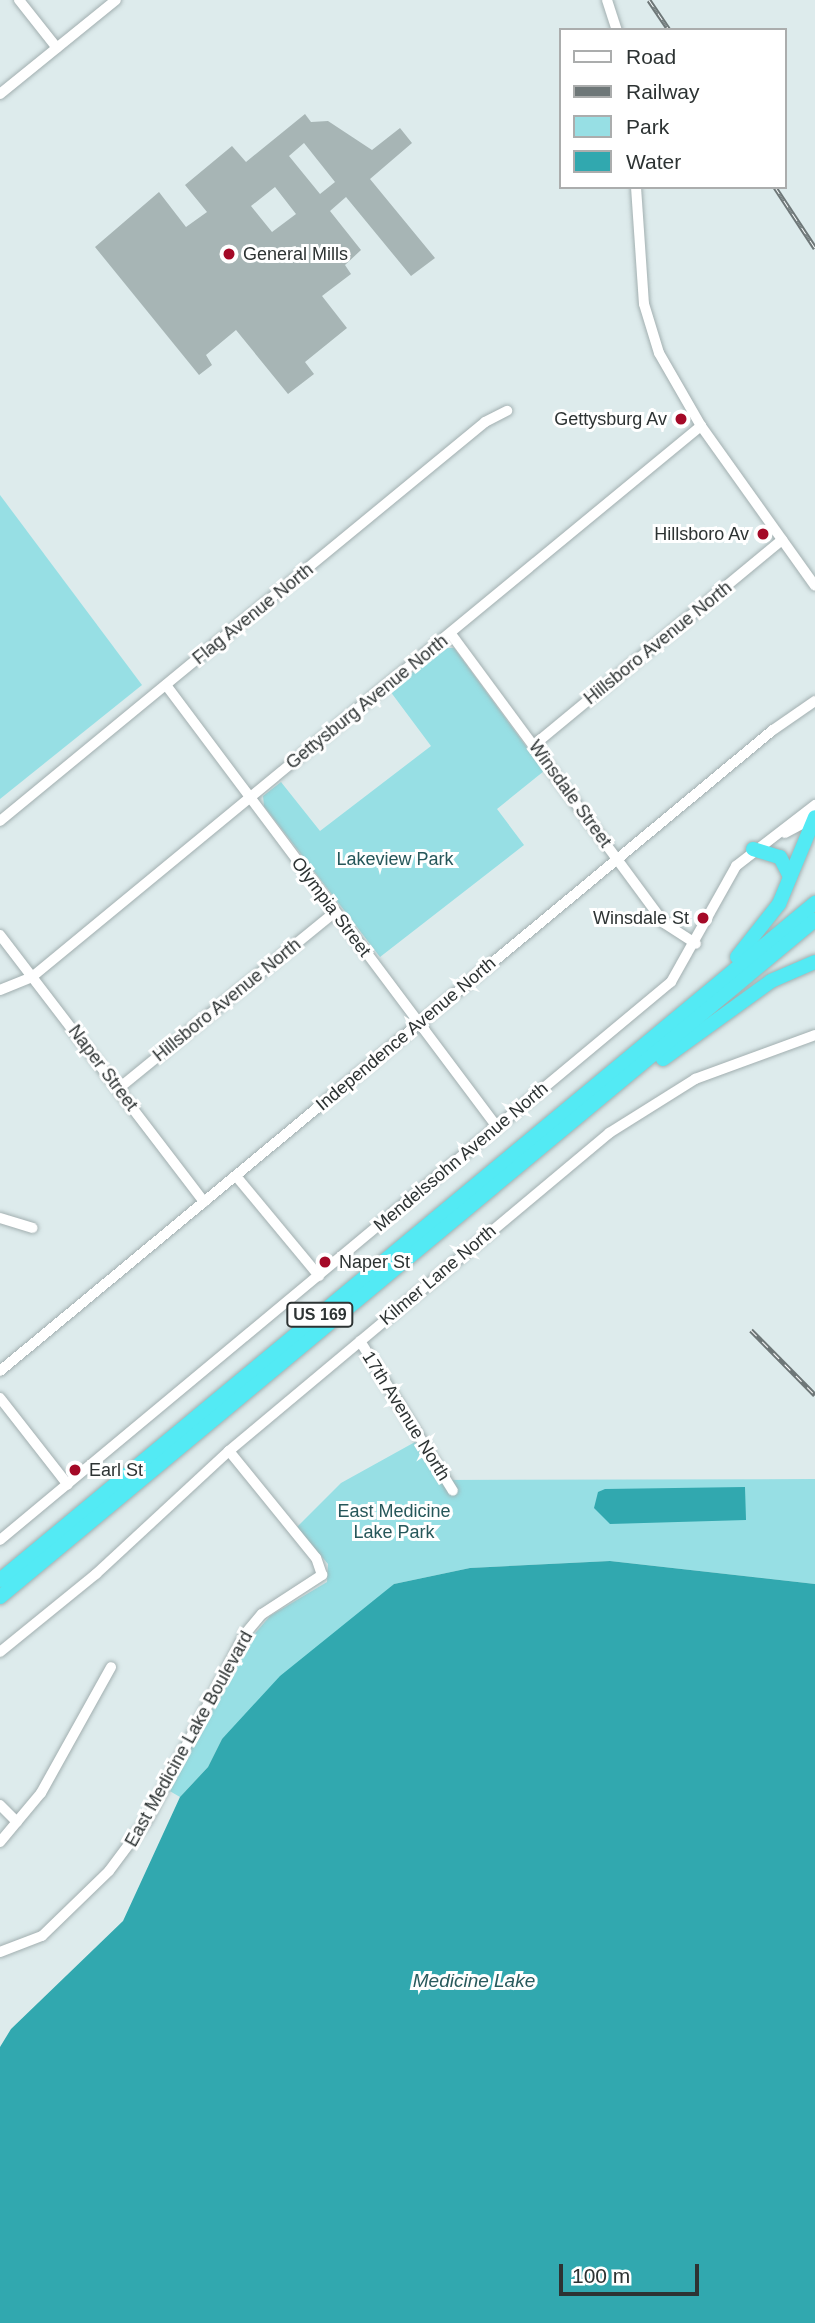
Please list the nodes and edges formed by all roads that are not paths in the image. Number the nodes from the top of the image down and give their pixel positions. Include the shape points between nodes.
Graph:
1 (19, 0) edge
2 (116, 0) edge
3 (607, 0) edge
4 (616, 28) edge
5 (57, 48) junction
6 (0, 94) edge
7 (636, 189) edge
8 (507, 411) dead end
9 (701, 426) junction
10 (782, 540) junction
11 (815, 586) edge
12 (451, 634) junction
13 (166, 685) junction
14 (815, 701) edge
15 (534, 745) junction
16 (250, 798) junction
17 (815, 805) edge
18 (815, 817) edge
19 (0, 821) edge
20 (753, 849) junction
21 (617, 859) junction
22 (790, 877) junction
23 (815, 903) edge
24 (335, 912) junction
25 (815, 920) edge
26 (0, 935) edge
27 (696, 944) junction
28 (815, 962) edge
29 (32, 977) junction
30 (0, 990) edge
31 (419, 1024) junction
32 (815, 1035) edge
33 (639, 1049) junction
34 (118, 1089) junction
35 (576, 1120) junction
36 (497, 1127) junction
37 (236, 1176) junction
38 (204, 1202) junction
39 (0, 1218) edge
40 (33, 1228) dead end
41 (319, 1276) junction
42 (360, 1341) junction
43 (0, 1371) edge
44 (0, 1398) edge
45 (229, 1451) junction
46 (68, 1485) junction
47 (453, 1490) dead end
48 (0, 1540) edge
49 (0, 1580) edge
50 (0, 1597) edge
51 (0, 1652) edge
52 (111, 1667) dead end
53 (0, 1805) edge
54 (18, 1822) junction
55 (0, 1842) edge
56 (0, 1952) edge

1 - 5 street
2 - 5 street
3 - 4 street
5 - 6 street
7 - 9 street via 650,330 671,378
8 - 13 street, Flag Avenue North via 485,422
9 - 10 street
9 - 12 street, Gettysburg Avenue North
10 - 11 street
10 - 15 street, Hillsboro Avenue North
12 - 15 street, Winsdale Street
12 - 16 street, Gettysburg Avenue North
13 - 16 street, Olympia Street
13 - 19 street, Flag Avenue North
14 - 21 street, Independence Avenue North
15 - 21 street, Winsdale Street
16 - 24 street, Olympia Street
16 - 29 street, Gettysburg Avenue North
17 - 20 street, Mendelssohn Avenue North
18 - 20 street, Mendelssohn Avenue North
18 - 22 highway
20 - 22 highway via 780,857
20 - 27 street, Mendelssohn Avenue North via 728,878
21 - 27 street, Winsdale Street via 664,923
21 - 31 street, Independence Avenue North
22 - 33 highway via 758,935
23 - 33 highway, US 169
24 - 31 street, Olympia Street
24 - 34 street, Hillsboro Avenue North
25 - 35 highway, US 169
26 - 29 street, Naper Street
27 - 36 street, Mendelssohn Avenue North via 671,982
28 - 35 highway via 771,981
29 - 30 street, Gettysburg Avenue North
29 - 34 street, Naper Street
31 - 36 street, Olympia Street
31 - 37 street, Independence Avenue North
32 - 42 street, Kilmer Lane North via 731,1063 642,1109
33 - 49 highway, US 169
34 - 38 street, Naper Street
35 - 50 highway, US 169
36 - 41 street, Mendelssohn Avenue North
37 - 38 street, Independence Avenue North
37 - 41 street
38 - 43 street, Independence Avenue North
39 - 40 street
41 - 46 street, Mendelssohn Avenue North
42 - 45 street, Kilmer Lane North
42 - 47 street, 17th Avenue North
44 - 46 street
45 - 51 street, Kilmer Lane North via 96,1574
45 - 56 street, East Medicine Lake Boulevard via 316,1558 322,1568 318,1580 262,1614 245,1634 147,1820 118,1862 42,1936
46 - 48 street, Mendelssohn Avenue North
52 - 54 street via 41,1793
53 - 54 street
54 - 55 street

